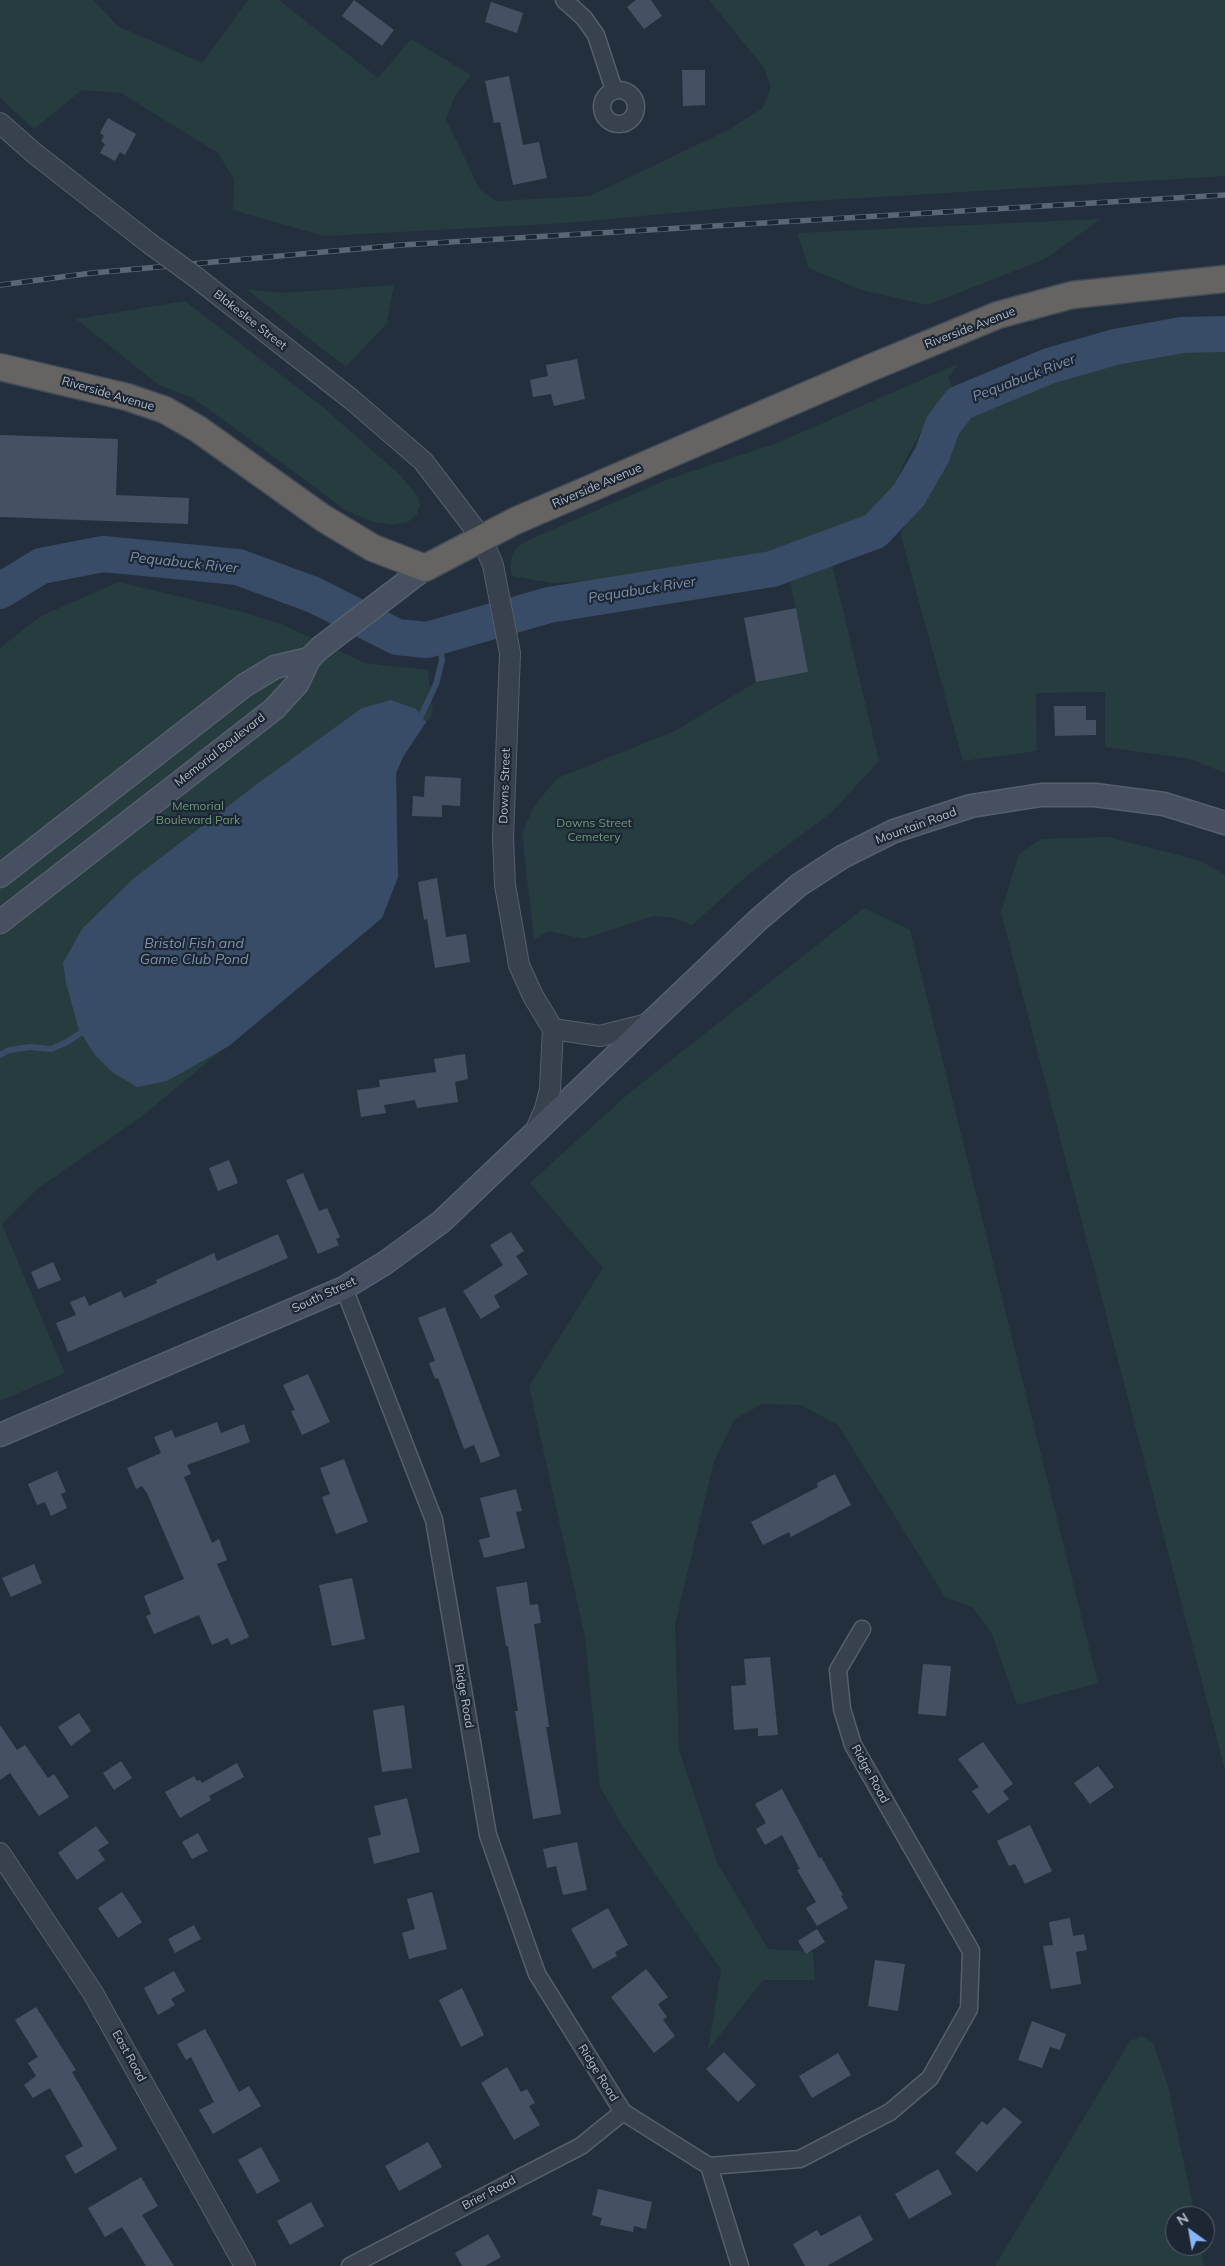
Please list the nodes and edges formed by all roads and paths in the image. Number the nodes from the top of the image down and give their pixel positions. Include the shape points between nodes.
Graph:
1 (564, 0) edge
2 (614, 90) dead end
3 (0, 123) edge
4 (1225, 279) edge
5 (0, 367) edge
6 (482, 537) junction
7 (425, 568) junction
8 (314, 653) junction
9 (1225, 823) edge
10 (0, 876) edge
11 (0, 922) edge
12 (648, 1024) junction
13 (553, 1029) junction
14 (597, 1073) joint
15 (535, 1133) junction
16 (344, 1288) junction
17 (0, 1435) edge
18 (862, 1629) dead end
19 (0, 1853) edge
20 (623, 2112) junction
21 (709, 2166) junction
22 (245, 2266) edge
23 (350, 2266) edge
24 (740, 2266) edge

1 - 2 street via 584,18 596,35
3 - 6 street, Blakeslee Street, bridge via 395,436 422,461
4 - 6 highway, Riverside Avenue via 1072,294 998,315
5 - 7 highway, Riverside Avenue via 127,397 165,410 198,429 323,518 364,543
6 - 7 highway, Riverside Avenue
6 - 13 street, Downs Street via 497,583 510,653 503,838 506,885 519,965
7 - 8 main road, Memorial Boulevard
8 - 10 main road, Memorial Boulevard via 275,666 245,685
8 - 11 main road, Memorial Boulevard via 297,684 274,709
9 - 12 main road, Mountain Road via 1164,804 1095,795 1041,795 971,806 894,831 842,857 799,885
12 - 13 street via 600,1036
12 - 14 main road, Mountain Road
13 - 15 street via 550,1089
14 - 15 main road, South Street
15 - 16 main road, South Street via 441,1222 385,1264
16 - 17 main road, South Street
16 - 20 street, Ridge Road via 434,1520 488,1835 537,1974
18 - 21 street, Ridge Road via 838,1670 842,1709 853,1745 971,1951 969,2009 930,2078 890,2112 800,2160
19 - 22 street, East Road via 93,1993
20 - 21 street, Ridge Road
20 - 23 street, Brier Road via 581,2146
21 - 24 street

